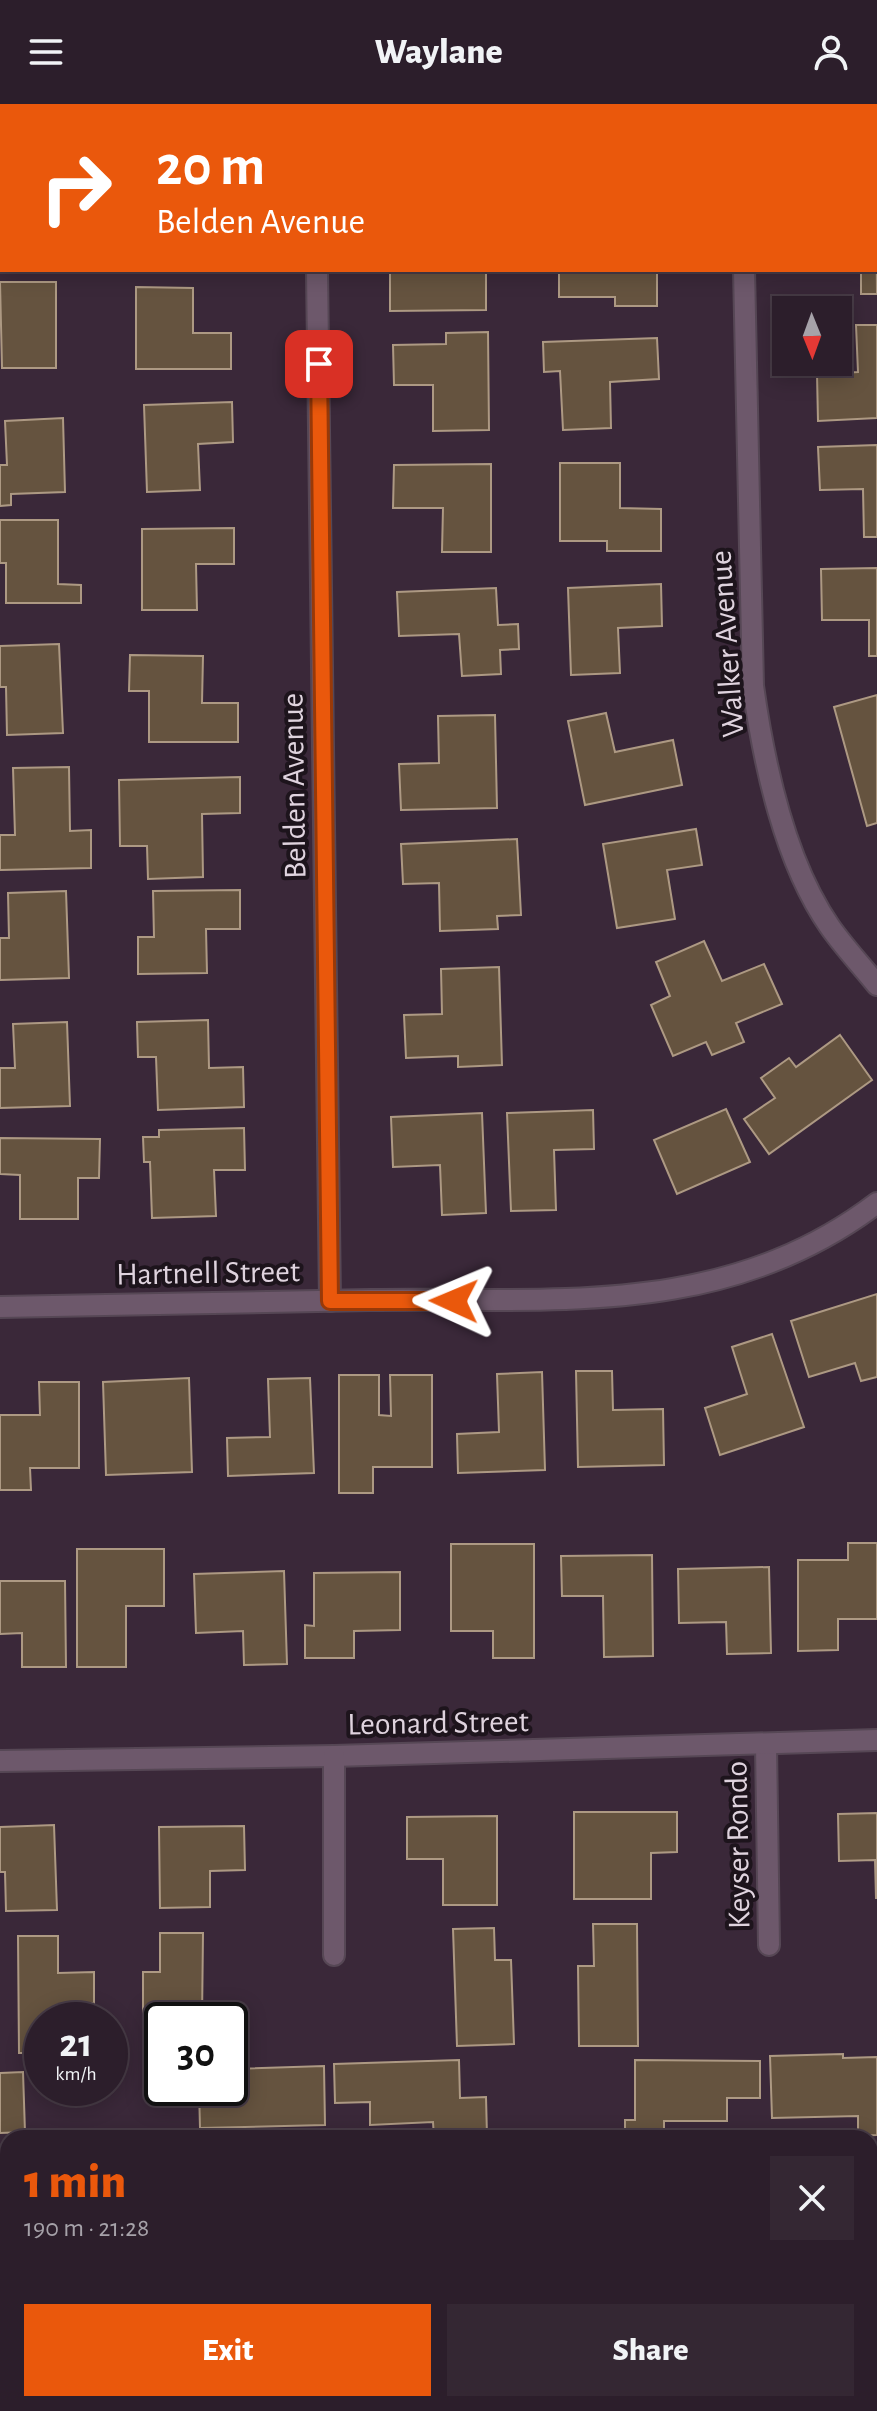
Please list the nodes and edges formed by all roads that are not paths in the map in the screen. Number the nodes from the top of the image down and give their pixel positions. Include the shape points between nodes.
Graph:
1 (317, 272) edge
2 (744, 272) edge
3 (877, 985) edge
4 (877, 1203) edge
5 (330, 1301) junction
6 (0, 1307) edge
7 (877, 1740) edge
8 (766, 1745) junction
9 (334, 1756) junction
10 (0, 1761) edge
11 (769, 1945) dead end
12 (334, 1955) dead end

1 - 5 street, Belden Avenue
2 - 3 street, Walker Avenue via 753,686 759,727 770,781 812,894 829,926
4 - 5 street, Hartnell Street via 804,1248 745,1272 644,1295 508,1302
5 - 6 street, Hartnell Street
7 - 8 street, Leonard Street
8 - 9 street, Leonard Street
8 - 11 street, Keyser Rondo
9 - 10 street, Leonard Street
9 - 12 street

